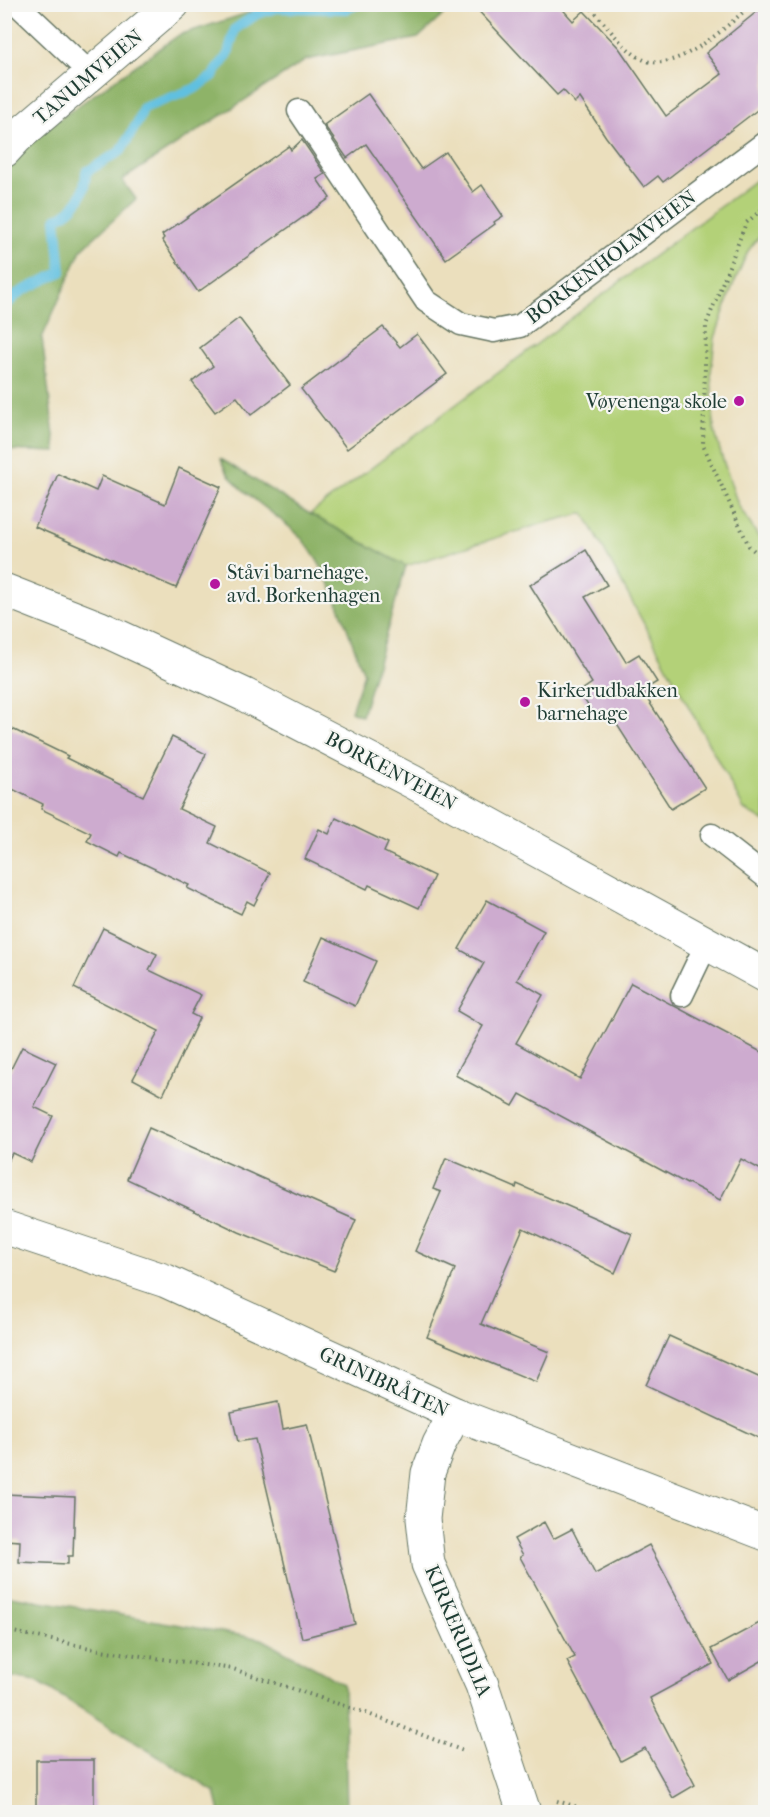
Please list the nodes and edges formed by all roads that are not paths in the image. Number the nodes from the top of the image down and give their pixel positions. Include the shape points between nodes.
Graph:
1 (17, 4) edge
2 (173, 4) edge
3 (91, 74) junction
4 (299, 111) dead end
5 (765, 142) edge
6 (4, 151) edge
7 (4, 590) edge
8 (712, 835) dead end
9 (765, 877) edge
10 (707, 944) junction
11 (765, 976) edge
12 (682, 995) dead end
13 (4, 1227) edge
14 (454, 1414) junction
15 (765, 1534) edge
16 (524, 1812) edge

1 - 3 lane
2 - 3 street, TANUMVEIEN
3 - 6 street, TANUMVEIEN
4 - 5 lane, BORKENHOLMVEIEN via 426,301 461,324 494,331 520,326
7 - 10 street, BORKENVEIEN via 98,627 245,695 413,782
8 - 9 lane
10 - 11 street, BORKENVEIEN
10 - 12 lane
13 - 14 street, GRINIBRÅTEN via 166,1281
14 - 15 street, GRINIBRÅTEN
14 - 16 street, KIRKERUDLIA via 428,1473 423,1519 429,1564 482,1685

